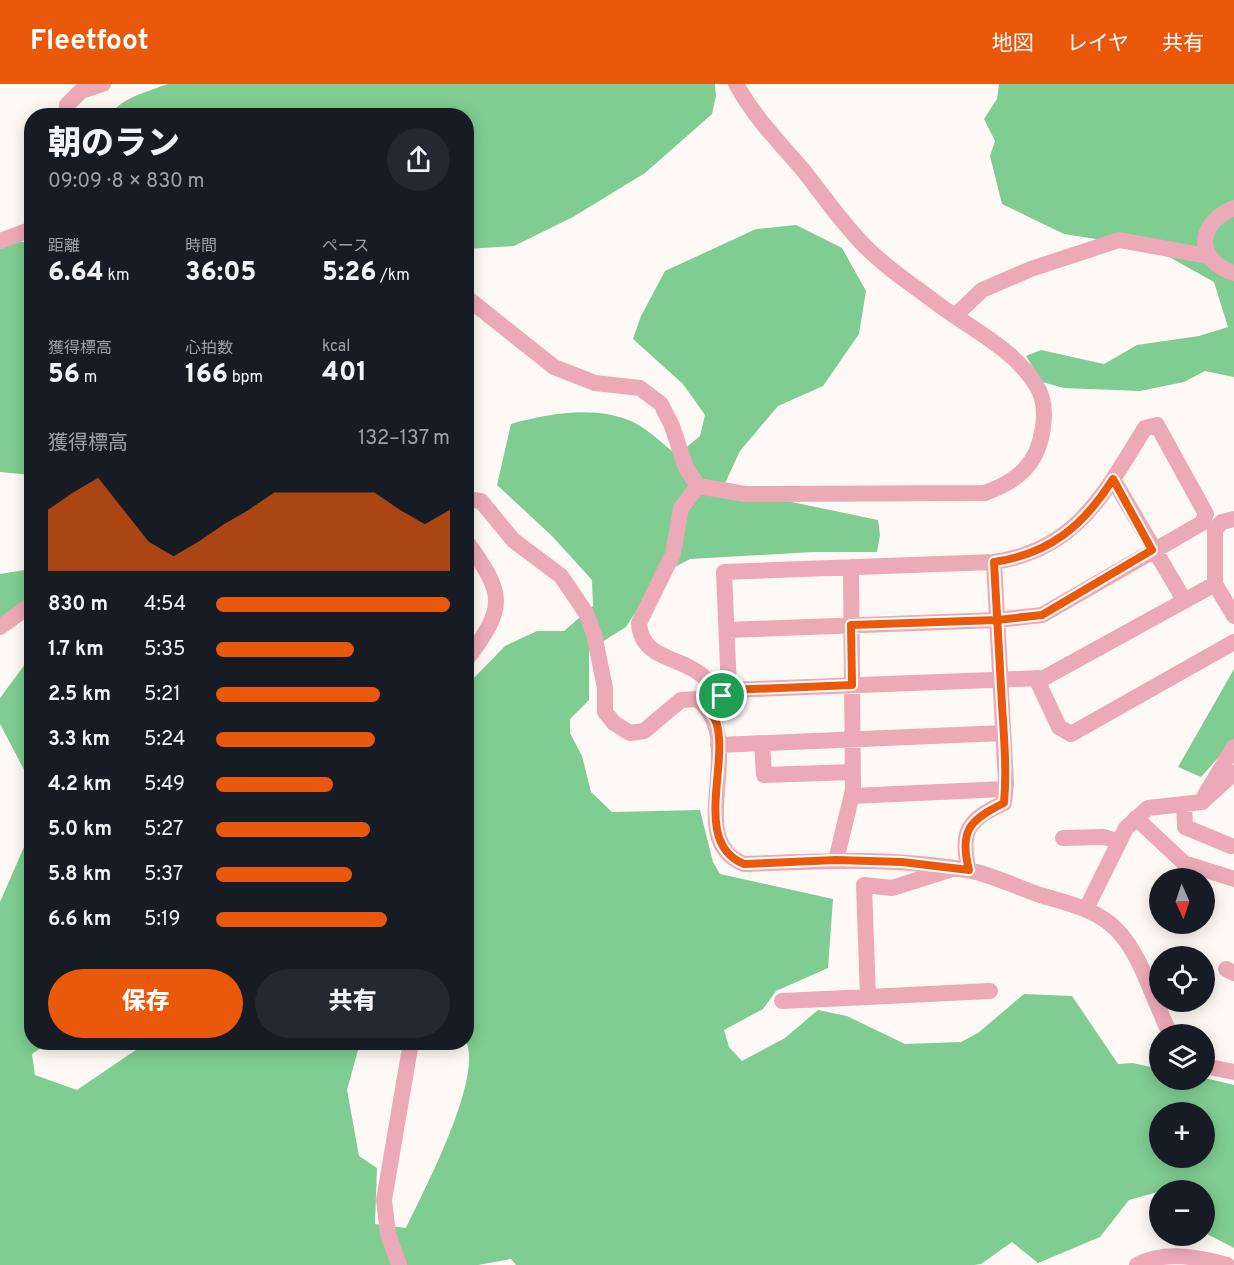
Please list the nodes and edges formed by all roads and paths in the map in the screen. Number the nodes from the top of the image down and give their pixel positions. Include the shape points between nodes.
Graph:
1 (103, 84) edge
2 (736, 84) edge
3 (67, 108) edge
4 (1234, 208) edge
5 (24, 232) edge
6 (0, 240) edge
7 (1208, 256) junction
8 (1234, 273) edge
9 (474, 303) edge
10 (955, 316) junction
11 (1113, 479) junction
12 (698, 486) junction
13 (474, 500) edge
14 (1234, 519) edge
15 (1152, 550) junction
16 (474, 553) edge
17 (994, 562) junction
18 (851, 567) junction
19 (1215, 584) junction
20 (1184, 600) junction
21 (24, 610) edge
22 (1234, 616) edge
23 (997, 620) junction
24 (851, 625) junction
25 (0, 627) edge
26 (727, 630) junction
27 (1234, 642) edge
28 (474, 650) edge
29 (1036, 678) junction
30 (1001, 679) junction
31 (852, 685) junction
32 (725, 693) junction
33 (708, 708) junction
34 (1004, 733) junction
35 (852, 739) junction
36 (762, 743) junction
37 (718, 745) junction
38 (1234, 747) edge
39 (852, 772) junction
40 (1234, 773) edge
41 (1005, 789) junction
42 (1227, 789) edge
43 (852, 796) junction
44 (1202, 802) junction
45 (1184, 804) junction
46 (1136, 818) junction
47 (1063, 838) dead end
48 (1119, 842) junction
49 (1231, 846) dead end
50 (836, 860) junction
51 (962, 869) junction
52 (1234, 879) edge
53 (1086, 909) junction
54 (990, 991) dead end
55 (868, 997) junction
56 (782, 1001) dead end
57 (1166, 1024) edge
58 (410, 1050) edge
59 (1215, 1068) edge
60 (1234, 1072) edge
61 (399, 1265) edge
62 (1137, 1265) edge
63 (1227, 1265) edge

1 - 3 street via 81,91
2 - 10 street via 778,144 861,242
4 - 7 street via 1208,228
5 - 6 street
7 - 8 street via 1214,264
7 - 10 street via 1119,240 982,290
9 - 12 street via 554,367 595,383 640,388 661,404 686,468
10 - 12 street via 1018,361 1038,386 1044,413 1040,442 1026,468 1008,484 985,493 745,494
11 - 15 street
11 - 15 street via 1145,428 1157,425 1206,514 1202,523
11 - 17 street via 1087,517 1070,531 1018,558
12 - 32 street via 681,508 673,554 639,623 640,634 650,650 699,673
13 - 33 street via 481,501 513,540 561,576 577,598 594,634 605,688 605,712 614,723 630,733 644,731 681,700 696,699
14 - 19 street via 1215,529
15 - 20 street
15 - 23 street via 1042,615
16 - 28 street via 495,591 498,610
17 - 18 street
17 - 23 street
18 - 24 street
18 - 26 street via 724,572
19 - 20 street
19 - 22 street
20 - 29 street via 1044,678
21 - 25 street
23 - 24 street
23 - 30 street
24 - 26 street
24 - 31 street
26 - 32 street
27 - 29 street via 1071,734 1059,727
29 - 30 street
30 - 31 street
30 - 34 street
31 - 32 street
31 - 35 street
32 - 33 street
33 - 37 street via 717,725
34 - 35 street
34 - 41 street
35 - 36 street
35 - 39 street
36 - 37 street
36 - 39 street via 764,776
37 - 50 street via 717,832 734,860 744,864
38 - 44 street
39 - 43 street
40 - 42 street
41 - 43 street
41 - 51 street via 1004,803 982,813 967,830
42 - 44 street
43 - 50 street
44 - 45 street
45 - 46 street via 1148,808
45 - 49 street via 1185,827
46 - 48 street
46 - 52 street via 1184,863
47 - 48 street via 1104,837
48 - 53 street
50 - 51 street
51 - 53 street
51 - 55 street via 892,888 864,885
53 - 57 street via 1120,932
54 - 55 street
55 - 56 street
58 - 61 street via 384,1200 388,1234
59 - 60 street
62 - 63 street via 1149,1258 1189,1256

